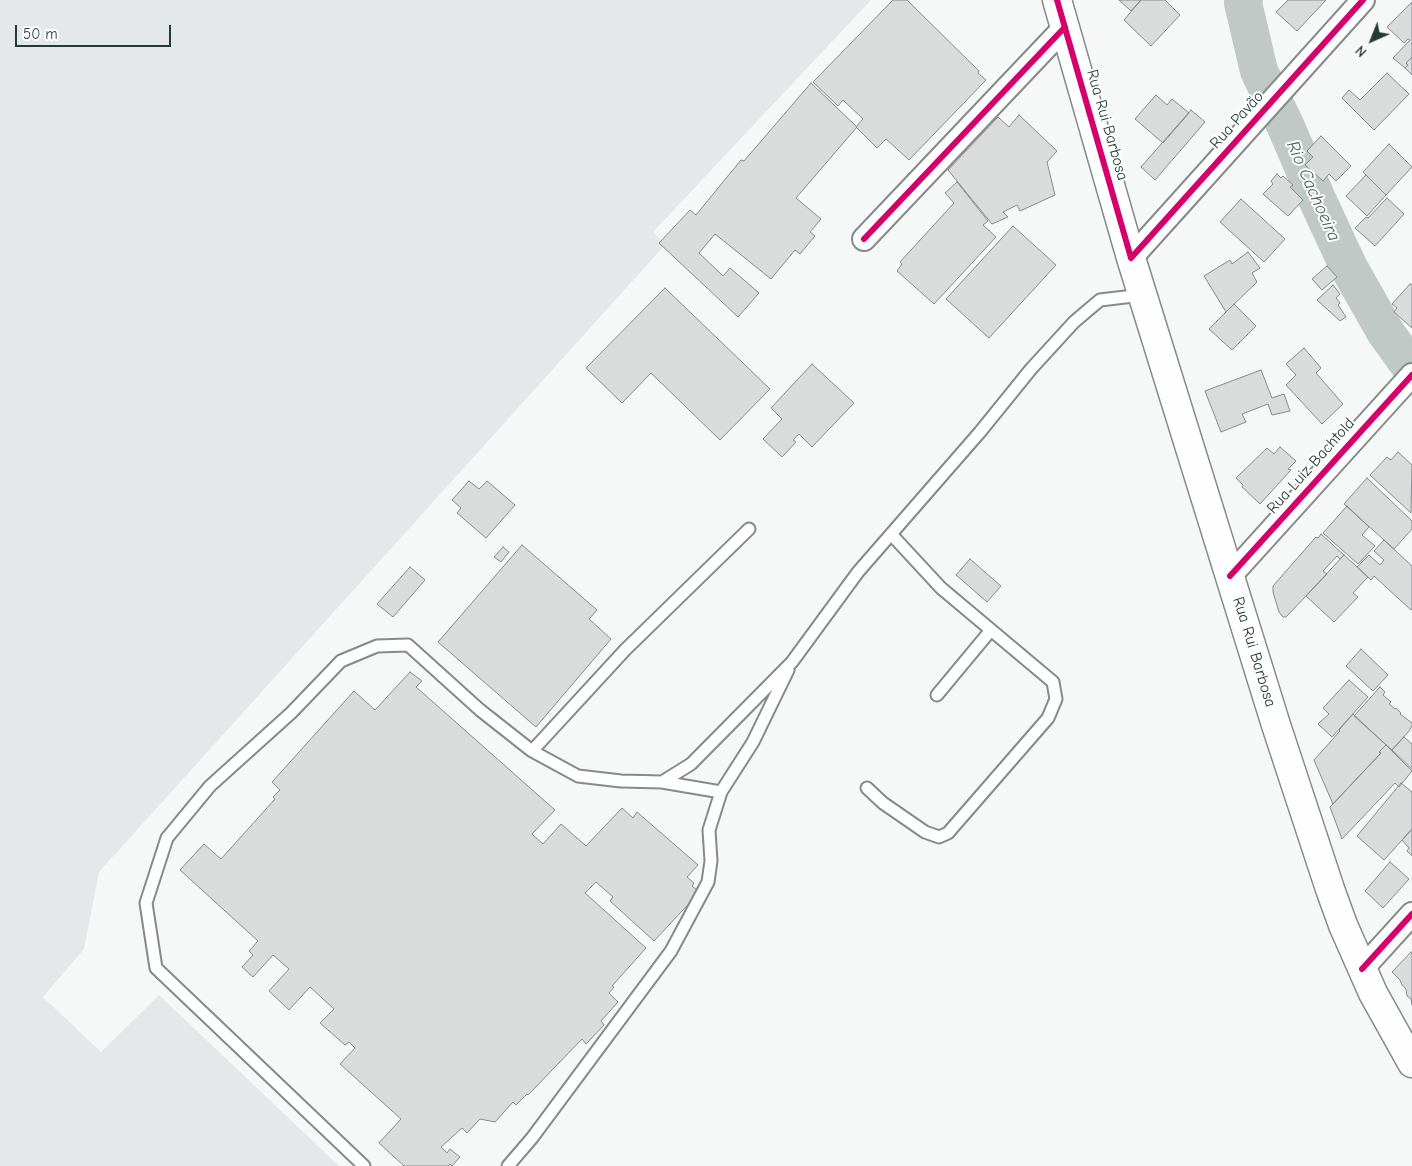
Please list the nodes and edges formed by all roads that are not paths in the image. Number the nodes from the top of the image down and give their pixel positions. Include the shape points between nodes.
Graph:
1 (1057, 0) edge
2 (1364, 0) edge
3 (1065, 27) junction
4 (864, 239) dead end
5 (1131, 258) junction
6 (1142, 294) junction
7 (1406, 382) edge
8 (750, 530) dead end
9 (891, 534) junction
10 (1230, 576) junction
11 (991, 630) junction
12 (792, 662) junction
13 (937, 695) dead end
14 (532, 751) junction
15 (662, 782) junction
16 (867, 788) dead end
17 (721, 792) junction
18 (1412, 914) edge
19 (1362, 969) junction
20 (1412, 1063) edge
21 (364, 1166) edge
22 (508, 1166) edge

1 - 3 main road, Rua Rui Barbosa
2 - 5 street, Rua Pavão
3 - 4 street
3 - 5 main road, Rua Rui Barbosa
5 - 6 main road, Rua Rui Barbosa
6 - 9 lane via 1100,300 1074,322
6 - 10 main road, Rua Rui Barbosa
7 - 10 street, Rua Luiz Bachtold
8 - 14 lane via 625,650
9 - 11 lane via 941,588
9 - 12 lane via 858,572
10 - 19 main road, Rua Rui Barbosa via 1330,889
11 - 13 lane
11 - 16 lane via 1053,682 1056,699 1048,718 948,833 939,837 925,832 883,804
12 - 15 lane via 702,754
12 - 17 lane via 753,742
14 - 15 lane via 578,776
14 - 21 lane via 480,710 408,645 377,646 341,662 291,713 210,786 166,838 146,903 156,968
15 - 17 lane
17 - 22 lane via 709,830 711,860 708,882 671,951
18 - 19 street
19 - 20 main road, Rua Rui Barbosa

